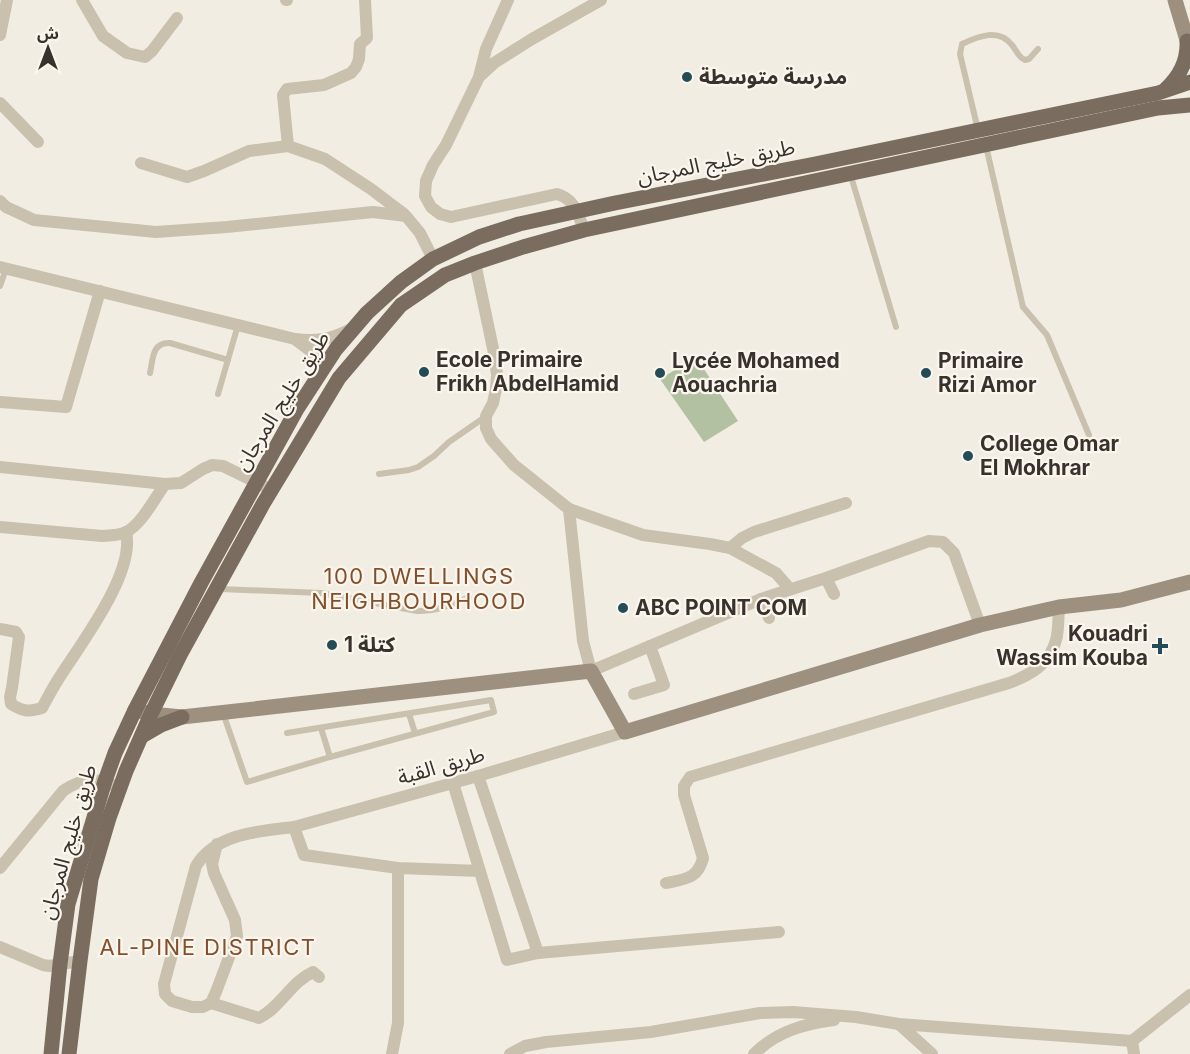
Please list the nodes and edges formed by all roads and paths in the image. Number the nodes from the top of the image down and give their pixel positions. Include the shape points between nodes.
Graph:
1 (82, 0) edge
2 (365, 0) edge
3 (508, 0) edge
4 (601, 0) edge
5 (1175, 0) edge
6 (4, 3) edge
7 (177, 18) dead end
8 (0, 35) edge
9 (1189, 46) edge
10 (1038, 49) dead end
11 (479, 77) junction
12 (1190, 82) edge
13 (1158, 101) junction
14 (0, 103) edge
15 (1190, 105) edge
16 (1190, 115) edge
17 (978, 130) junction
18 (38, 142) dead end
19 (985, 144) junction
20 (288, 146) junction
21 (141, 163) dead end
22 (815, 164) junction
23 (850, 173) junction
24 (819, 180) junction
25 (0, 201) edge
26 (578, 212) junction
27 (406, 216) junction
28 (584, 230) junction
29 (433, 259) junction
30 (475, 263) junction
31 (3, 268) edge
32 (0, 286) edge
33 (100, 291) junction
34 (238, 325) junction
35 (356, 326) junction
36 (896, 327) dead end
37 (295, 339) junction
38 (370, 339) junction
39 (228, 360) junction
40 (324, 368) junction
41 (150, 373) dead end
42 (218, 394) dead end
43 (0, 402) edge
44 (486, 417) junction
45 (1089, 435) dead end
46 (0, 467) edge
47 (380, 474) dead end
48 (257, 481) junction
49 (165, 484) junction
50 (271, 490) junction
51 (846, 503) dead end
52 (569, 509) junction
53 (0, 527) edge
54 (126, 532) junction
55 (730, 548) junction
56 (826, 578) junction
57 (1190, 582) edge
58 (201, 583) junction
59 (217, 589) junction
60 (790, 589) junction
61 (834, 594) dead end
62 (469, 597) dead end
63 (761, 599) junction
64 (1059, 607) junction
65 (769, 618) dead end
66 (980, 625) junction
67 (0, 629) edge
68 (650, 646) junction
69 (591, 671) junction
70 (634, 694) dead end
71 (161, 695) junction
72 (135, 710) junction
73 (223, 713) junction
74 (151, 714) junction
75 (409, 714) junction
76 (182, 717) junction
77 (321, 728) junction
78 (625, 732) junction
79 (287, 733) dead end
80 (415, 734) junction
81 (142, 736) junction
82 (330, 757) junction
83 (478, 776) junction
84 (105, 781) junction
85 (453, 783) junction
86 (120, 788) junction
87 (294, 827) junction
88 (217, 844) junction
89 (398, 867) junction
90 (0, 868) edge
91 (480, 872) junction
92 (666, 883) dead end
93 (779, 932) dead end
94 (0, 947) edge
95 (538, 953) junction
96 (80, 961) junction
97 (60, 964) junction
98 (319, 977) dead end
99 (1190, 995) edge
100 (211, 1003) junction
101 (856, 1017) junction
102 (899, 1024) junction
103 (1132, 1041) junction
104 (51, 1054) edge
105 (69, 1054) edge
106 (392, 1054) edge
107 (510, 1054) edge
108 (754, 1054) edge
109 (932, 1054) edge
110 (1134, 1054) edge

1 - 7 street via 103,36 128,53 145,57
2 - 20 street via 367,38 360,44 359,59 351,73 324,85 284,91
3 - 11 street via 486,49
4 - 11 street via 532,39
5 - 9 street
6 - 8 street
9 - 13 main road via 1182,70
10 - 17 lane via 1025,60 1005,38 992,34 962,44 960,54
11 - 26 street via 426,181 425,196 431,207 451,217 557,194 571,201
12 - 13 main road, طريق خليج المرجان
13 - 15 main road, طريق خليج المرجان
13 - 16 main road
13 - 17 main road, طريق خليج المرجان
13 - 19 main road, طريق خليج المرجان
14 - 18 street
17 - 22 main road, طريق خليج المرجان
19 - 23 main road, طريق خليج المرجان
19 - 45 lane via 1023,307 1047,335
20 - 21 street via 249,151 187,177
20 - 27 street via 325,159
22 - 24 main road
22 - 26 main road, طريق خليج المرجان
23 - 24 main road, طريق خليج المرجان
23 - 36 lane
24 - 28 main road, طريق خليج المرجان
25 - 27 street via 34,220 156,232 373,212
26 - 28 street
26 - 29 main road, طريق خليج المرجان via 519,224 479,237
27 - 29 street
28 - 30 main road, طريق خليج المرجان
29 - 35 main road, طريق خليج المرجان via 401,282
30 - 38 main road, طريق خليج المرجان via 445,275 401,305
30 - 44 street via 497,375 493,403
31 - 32 lane
31 - 33 street
33 - 34 street
33 - 43 street via 66,407
34 - 37 street
34 - 39 lane
35 - 37 street via 324,339
35 - 38 main road
35 - 40 main road, طريق خليج المرجان
37 - 40 street
38 - 50 main road, طريق خليج المرجان via 339,378
39 - 41 lane via 163,343 154,351
39 - 42 lane
40 - 48 main road, طريق خليج المرجان
44 - 47 lane via 418,467
44 - 52 street via 491,439 514,465
46 - 49 street
48 - 49 street via 212,465 181,483
48 - 50 street
48 - 58 main road, طريق خليج المرجان
49 - 54 street
50 - 59 main road, طريق خليج المرجان
51 - 55 street via 754,532
52 - 55 street via 644,536
52 - 69 street via 583,641
53 - 54 street via 102,536
54 - 67 street via 128,550 118,579 42,708 20,710 11,704 19,637
55 - 60 street via 776,573
56 - 60 street
56 - 61 street
56 - 66 street via 929,541 944,542 954,553
57 - 64 street via 1121,600
58 - 59 lane
58 - 72 main road, طريق خليج المرجان
59 - 62 lane via 321,594 417,611 441,609
59 - 71 main road, طريق خليج المرجان
60 - 63 street
63 - 65 street
63 - 68 street
64 - 66 street
64 - 92 street via 1056,642 1046,661 1027,676 690,777 684,795 703,858 689,878
66 - 78 street
68 - 69 street
68 - 70 street via 664,685
69 - 73 street
69 - 78 street
71 - 74 main road, طريق خليج المرجان
71 - 76 main road via 169,709
72 - 74 street
72 - 84 main road, طريق خليج المرجان
73 - 76 street
73 - 82 lane via 247,782
74 - 76 street
74 - 81 main road, طريق خليج المرجان
75 - 77 lane
75 - 80 lane
75 - 80 lane via 490,700 494,712
76 - 81 main road
77 - 79 lane
77 - 82 lane
78 - 83 street, طريق القبة
80 - 82 lane
81 - 86 main road, طريق خليج المرجان
83 - 85 street, طريق القبة
83 - 95 street
84 - 86 street
84 - 90 street via 86,780 70,786
84 - 97 main road, طريق خليج المرجان via 68,904
85 - 87 street, طريق القبة
85 - 91 street
86 - 96 main road, طريق خليج المرجان via 91,879
87 - 88 street, طريق القبة via 265,830
87 - 89 street via 304,855
88 - 100 street via 212,864 235,920 237,936
88 - 100 street via 202,855 196,866 164,984 171,1001 192,1007
89 - 91 street
89 - 106 street via 398,1023
91 - 95 street via 507,960
93 - 95 street
94 - 97 street via 43,965
96 - 97 street
96 - 105 main road, طريق خليج المرجان
97 - 104 main road, طريق خليج المرجان
98 - 100 street via 313,972 304,976 259,1018
99 - 103 street
101 - 102 street
101 - 107 street via 760,1013 651,1032 546,1042
101 - 108 street via 792,1029 773,1037
102 - 103 street
102 - 109 street
103 - 110 street

